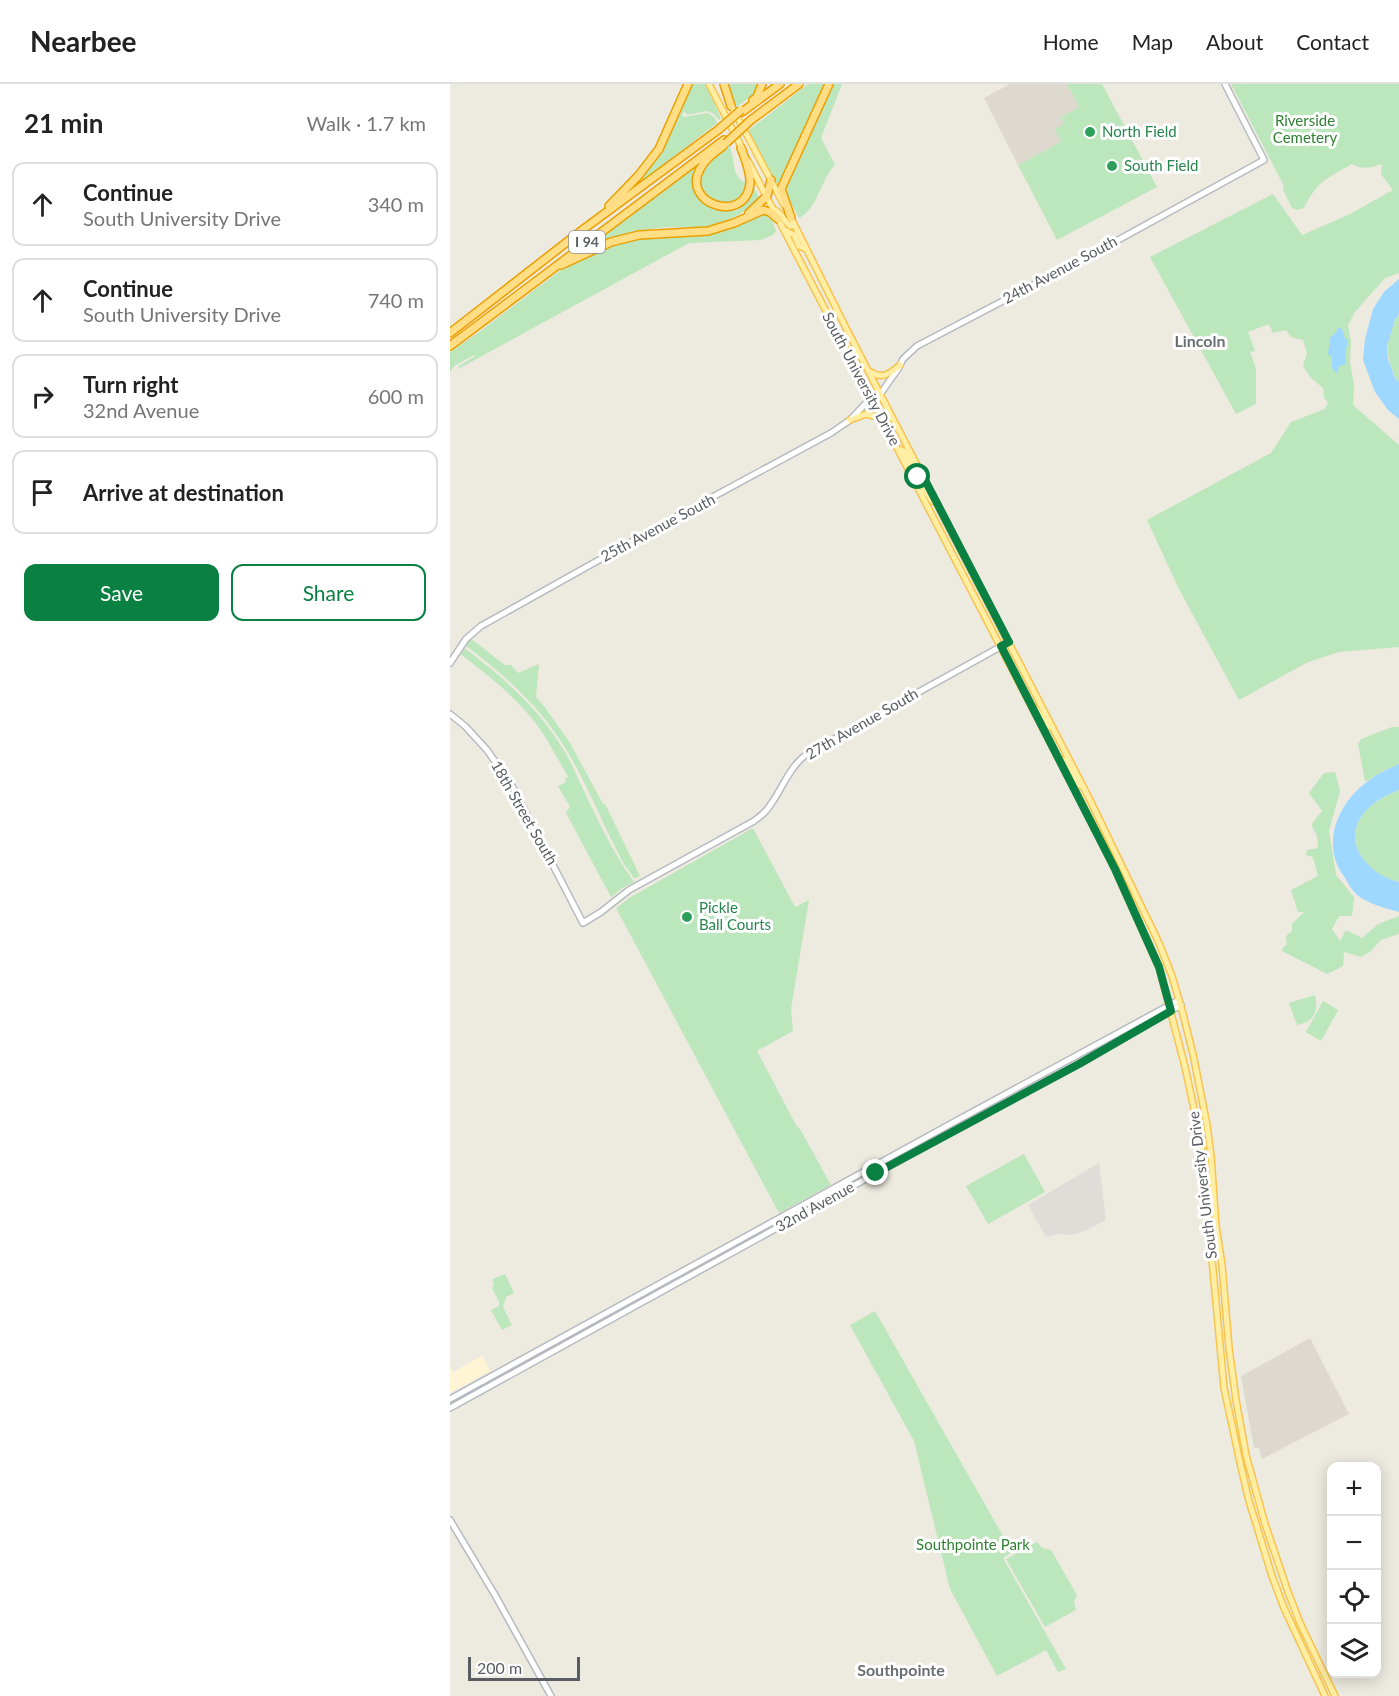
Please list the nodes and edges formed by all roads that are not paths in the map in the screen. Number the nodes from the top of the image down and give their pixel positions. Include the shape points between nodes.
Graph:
1 (688, 84) edge
2 (709, 84) edge
3 (722, 84) edge
4 (762, 84) edge
5 (780, 84) edge
6 (799, 84) edge
7 (829, 84) edge
8 (1225, 84) edge
9 (731, 106) joint
10 (742, 111) junction
11 (725, 142) junction
12 (741, 148) junction
13 (771, 180) junction
14 (767, 196) junction
15 (773, 209) junction
16 (778, 219) junction
17 (793, 221) junction
18 (734, 223) junction
19 (585, 228) junction
20 (784, 230) junction
21 (806, 249) junction
22 (548, 271) junction
23 (450, 333) edge
24 (450, 346) edge
25 (900, 365) junction
26 (868, 369) junction
27 (880, 393) junction
28 (872, 399) junction
29 (882, 418) junction
30 (850, 420) junction
31 (898, 448) junction
32 (924, 478) junction
33 (918, 486) junction
34 (941, 511) junction
35 (1009, 642) junction
36 (1001, 646) junction
37 (450, 663) edge
38 (1030, 704) junction
39 (450, 714) edge
40 (1053, 728) junction
41 (1060, 760) junction
42 (1084, 788) junction
43 (583, 923) joint
44 (1180, 1003) junction
45 (1170, 1009) junction
46 (450, 1399) edge
47 (450, 1408) edge
48 (450, 1520) edge
49 (551, 1696) edge
50 (1325, 1696) edge
51 (1335, 1696) edge

1 - 19 highway via 659,148 639,175
2 - 12 main road, South University Drive
3 - 9 highway
4 - 10 highway via 757,97
5 - 10 highway, I 94
6 - 11 highway, I 94, bridge
7 - 17 highway via 781,189
8 - 25 main road, 24th Avenue South via 1264,160 924,341
9 - 13 main road, South University Drive
10 - 19 highway, I 94, bridge
11 - 12 highway via 697,174 698,187 712,204 726,208 743,199 748,191 749,170
11 - 22 highway, I 94
12 - 14 main road, South University Drive
13 - 14 highway
13 - 17 main road, South University Drive
14 - 15 main road, South University Drive
14 - 18 highway
15 - 16 main road, South University Drive
15 - 17 main road via 781,212 790,226
16 - 18 highway via 763,210
16 - 20 main road, South University Drive
17 - 21 main road, South University Drive
18 - 22 highway via 708,231 626,238
19 - 23 highway, I 94
20 - 21 main road
20 - 28 main road, South University Drive
21 - 26 main road, South University Drive
22 - 24 highway, I 94
25 - 26 main road via 882,376
25 - 27 main road, 24th Avenue South
26 - 27 main road, South University Drive
27 - 28 main road, 24th Avenue South
27 - 32 main road, South University Drive
28 - 29 main road, South University Drive
28 - 30 main road, 25th Avenue South
29 - 30 main road via 866,414
29 - 31 main road, South University Drive
30 - 37 main road, 25th Avenue South via 481,626 466,639
31 - 32 main road via 904,451 918,477
31 - 33 main road, South University Drive
32 - 34 main road, South University Drive
33 - 34 main road via 924,488
33 - 36 main road, South University Drive
34 - 35 main road, South University Drive
35 - 36 main road, 27th Avenue South
35 - 40 main road, South University Drive
36 - 38 main road, South University Drive
36 - 43 main road, 27th Avenue South via 807,754 789,774 769,808 754,820 629,890
38 - 40 main road
38 - 41 main road, South University Drive
39 - 43 main road, 18th Street South via 487,750 512,786
40 - 42 main road, South University Drive
41 - 42 main road via 1065,760
41 - 45 main road, South University Drive via 1159,967
42 - 44 main road, South University Drive via 1160,943
44 - 45 main road, 32nd Avenue
44 - 51 main road, South University Drive via 1207,1125 1229,1348 1244,1447 1288,1592
45 - 46 main road, 32nd Avenue via 956,1121
45 - 47 main road, 32nd Avenue via 1079,1064
45 - 50 main road, South University Drive via 1201,1141 1224,1388 1241,1467 1272,1576
48 - 49 main road

